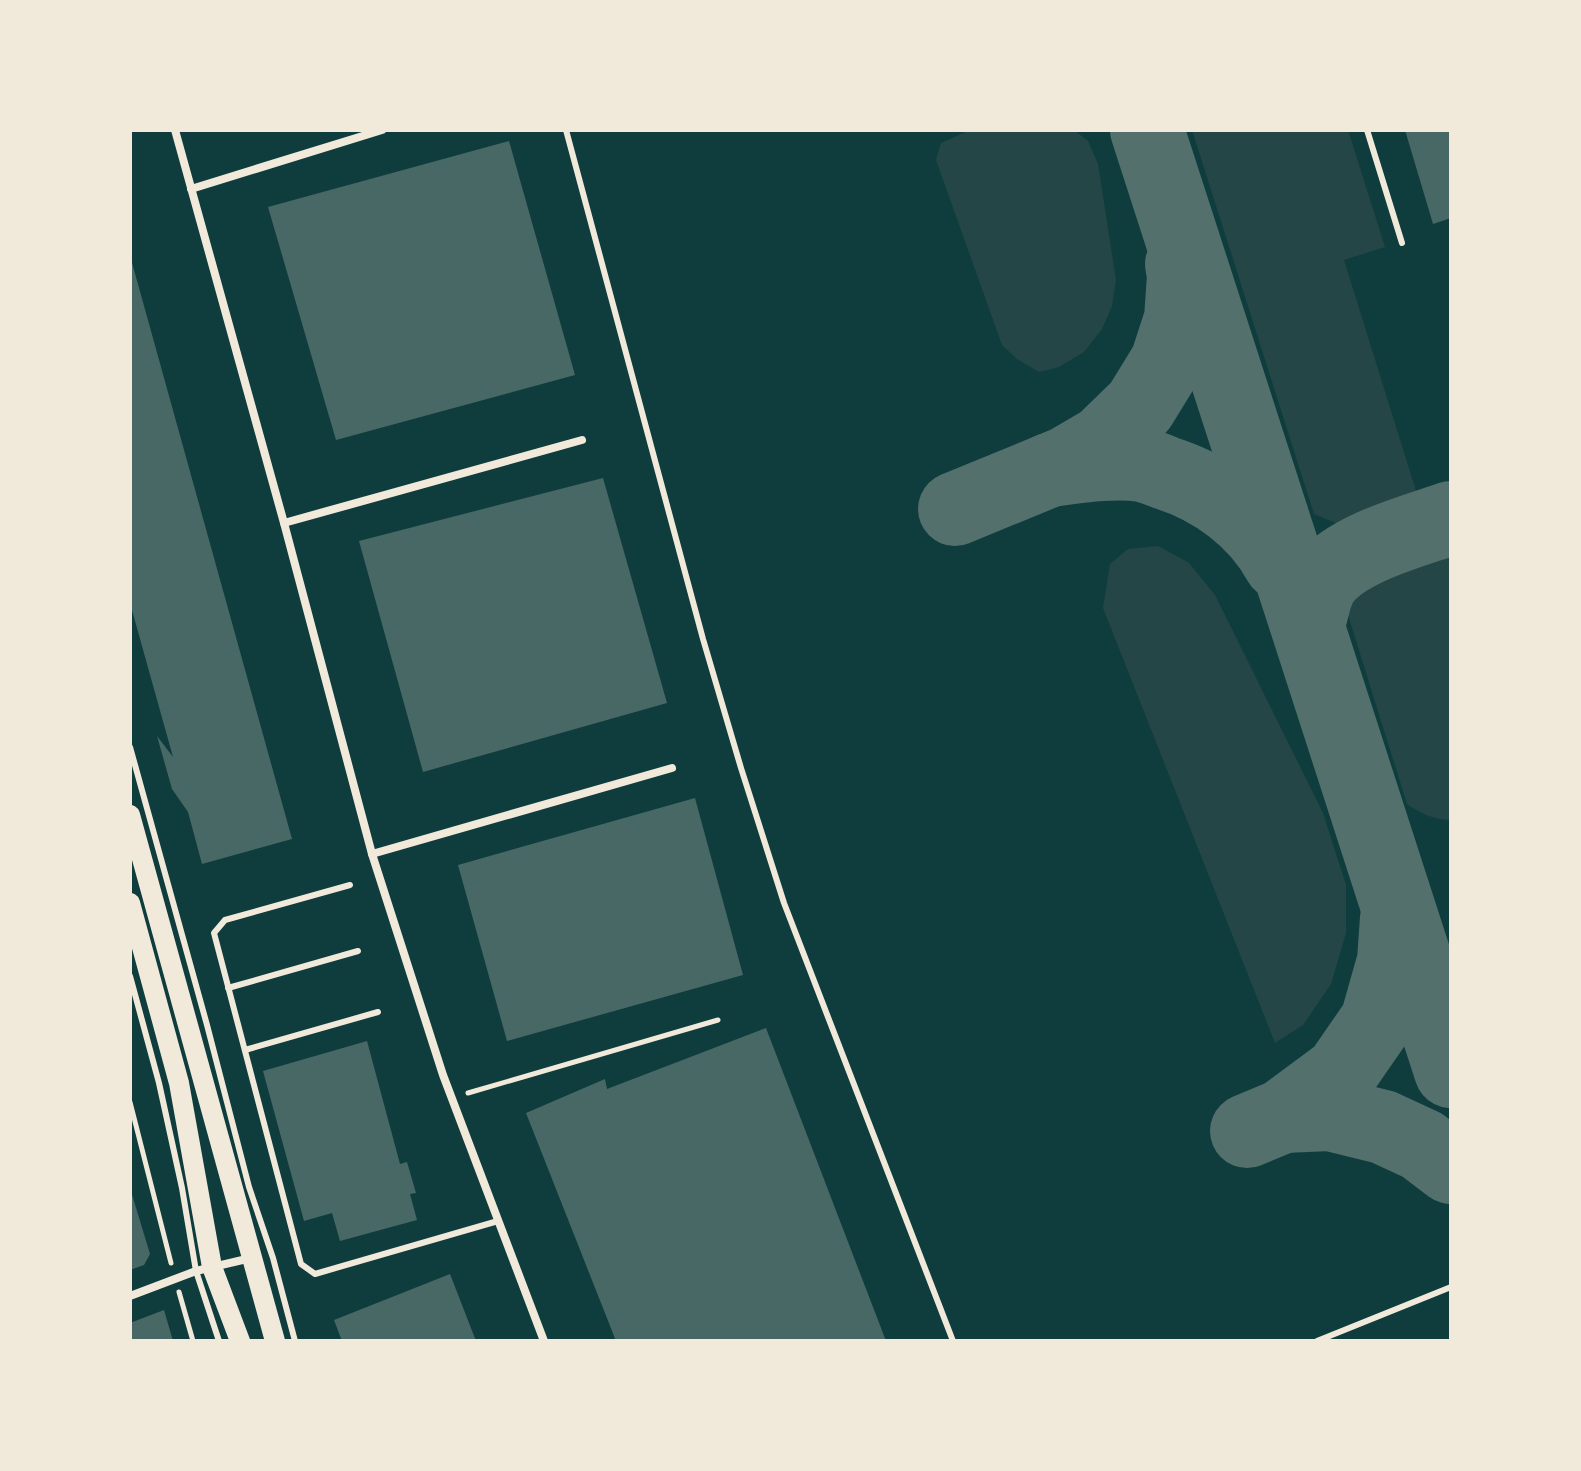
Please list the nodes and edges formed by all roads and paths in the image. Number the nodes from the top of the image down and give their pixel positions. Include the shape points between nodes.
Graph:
1 (175, 130) edge
2 (382, 130) edge
3 (566, 130) edge
4 (1367, 130) edge
5 (191, 189) junction
6 (1402, 243) dead end
7 (582, 440) dead end
8 (284, 523) junction
9 (130, 747) edge
10 (672, 768) dead end
11 (130, 815) edge
12 (372, 854) junction
13 (350, 885) dead end
14 (130, 903) edge
15 (358, 951) dead end
16 (130, 976) edge
17 (228, 988) junction
18 (378, 1012) dead end
19 (718, 1020) dead end
20 (245, 1050) junction
21 (451, 1098) junction
22 (130, 1102) edge
23 (498, 1221) junction
24 (251, 1258) junction
25 (204, 1269) junction
26 (175, 1280) junction
27 (1451, 1287) edge
28 (130, 1296) edge
29 (193, 1341) edge
30 (219, 1341) edge
31 (240, 1341) edge
32 (275, 1341) edge
33 (295, 1341) edge
34 (544, 1341) edge
35 (953, 1341) edge
36 (1317, 1341) edge

1 - 5 street
2 - 5 street
3 - 35 lane via 703,639 784,903
4 - 6 lane
5 - 8 street
7 - 8 street
8 - 12 street
9 - 33 lane
10 - 12 street
11 - 24 main road
12 - 21 street
13 - 17 lane via 225,920 214,933
14 - 25 main road via 179,1083
15 - 17 lane
16 - 25 lane
17 - 20 lane
18 - 20 lane
19 - 21 path
20 - 23 lane via 301,1264 315,1274
21 - 23 street
22 - 26 path
23 - 34 street
24 - 25 street
24 - 32 main road
25 - 26 street
25 - 30 lane
25 - 31 main road
26 - 28 street
26 - 29 path
27 - 36 lane

